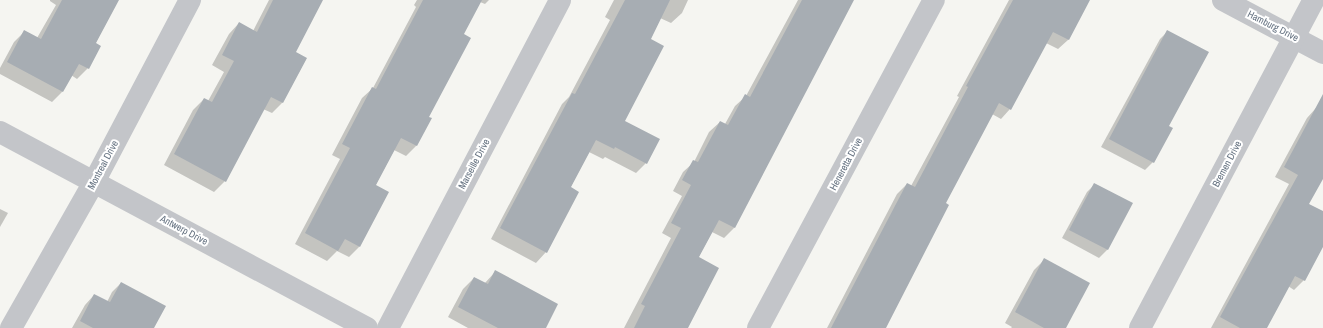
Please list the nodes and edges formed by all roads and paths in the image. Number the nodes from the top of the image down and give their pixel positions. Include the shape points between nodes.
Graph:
1 (190, 0) edge
2 (560, 0) edge
3 (934, 0) edge
4 (1223, 0) edge
5 (1314, 0) edge
6 (1295, 37) junction
7 (1323, 53) edge
8 (0, 132) edge
9 (94, 182) junction
10 (11, 328) edge
11 (367, 328) edge
12 (388, 328) edge
13 (758, 328) edge
14 (1140, 328) edge

1 - 9 street, Montreal Drive
2 - 12 street, Marseille Drive
3 - 13 street, Heneretta Drive
4 - 6 street, Hamburg Drive
5 - 6 street, Bremen Drive
6 - 7 street, Hamburg Drive
6 - 14 street, Bremen Drive
8 - 9 street, Antwerp Drive
9 - 10 street, Montreal Drive
9 - 11 street, Antwerp Drive

